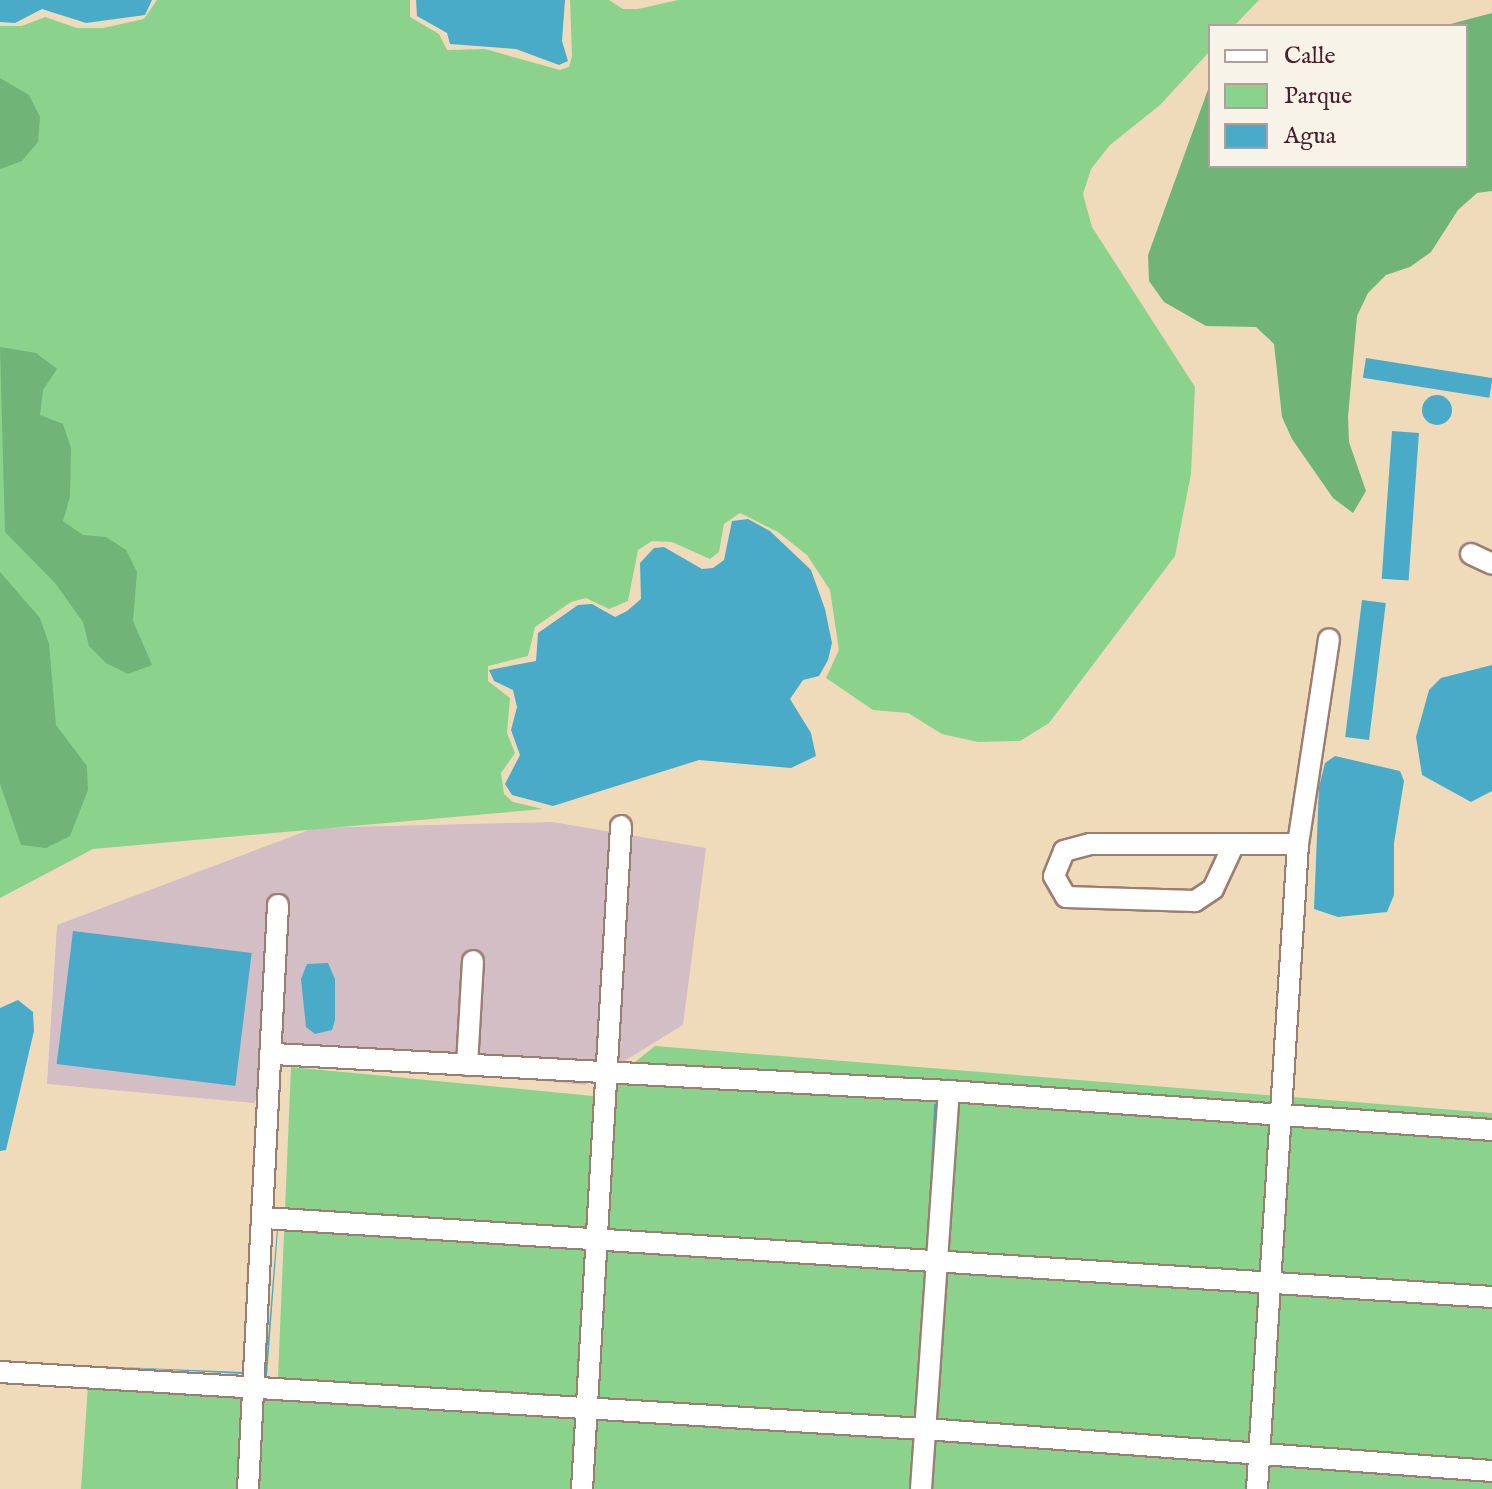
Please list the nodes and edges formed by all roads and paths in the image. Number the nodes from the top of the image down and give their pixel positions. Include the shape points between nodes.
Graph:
1 (1471, 554) dead end
2 (1492, 564) edge
3 (1329, 639) dead end
4 (621, 826) dead end
5 (1298, 844) junction
6 (1233, 846) junction
7 (278, 905) dead end
8 (473, 961) dead end
9 (274, 1054) junction
10 (467, 1065) junction
11 (607, 1073) junction
12 (949, 1091) junction
13 (1282, 1115) junction
14 (1492, 1130) edge
15 (264, 1218) junction
16 (597, 1239) junction
17 (937, 1260) junction
18 (1271, 1282) junction
19 (1492, 1297) edge
20 (0, 1372) edge
21 (254, 1387) junction
22 (587, 1408) junction
23 (925, 1429) junction
24 (1259, 1454) junction
25 (1492, 1471) edge
26 (248, 1489) edge
27 (582, 1489) edge
28 (921, 1489) edge
29 (1257, 1489) edge

1 - 2 street
3 - 5 street
4 - 11 street
5 - 6 street
5 - 13 street
6 - 6 street via 1077,846 1064,851 1054,876 1066,897 1195,901 1213,889
7 - 9 street
8 - 10 street
9 - 10 street
9 - 15 street
10 - 11 street
11 - 12 street
11 - 16 street
12 - 13 street
12 - 17 street
13 - 14 street
13 - 18 street
15 - 16 street
15 - 21 street
16 - 17 street
16 - 22 street
17 - 18 street
17 - 23 street
18 - 19 street
18 - 24 street
20 - 21 street
21 - 22 street
21 - 26 street
22 - 23 street
22 - 27 street
23 - 24 street
23 - 28 street
24 - 25 street
24 - 29 street

